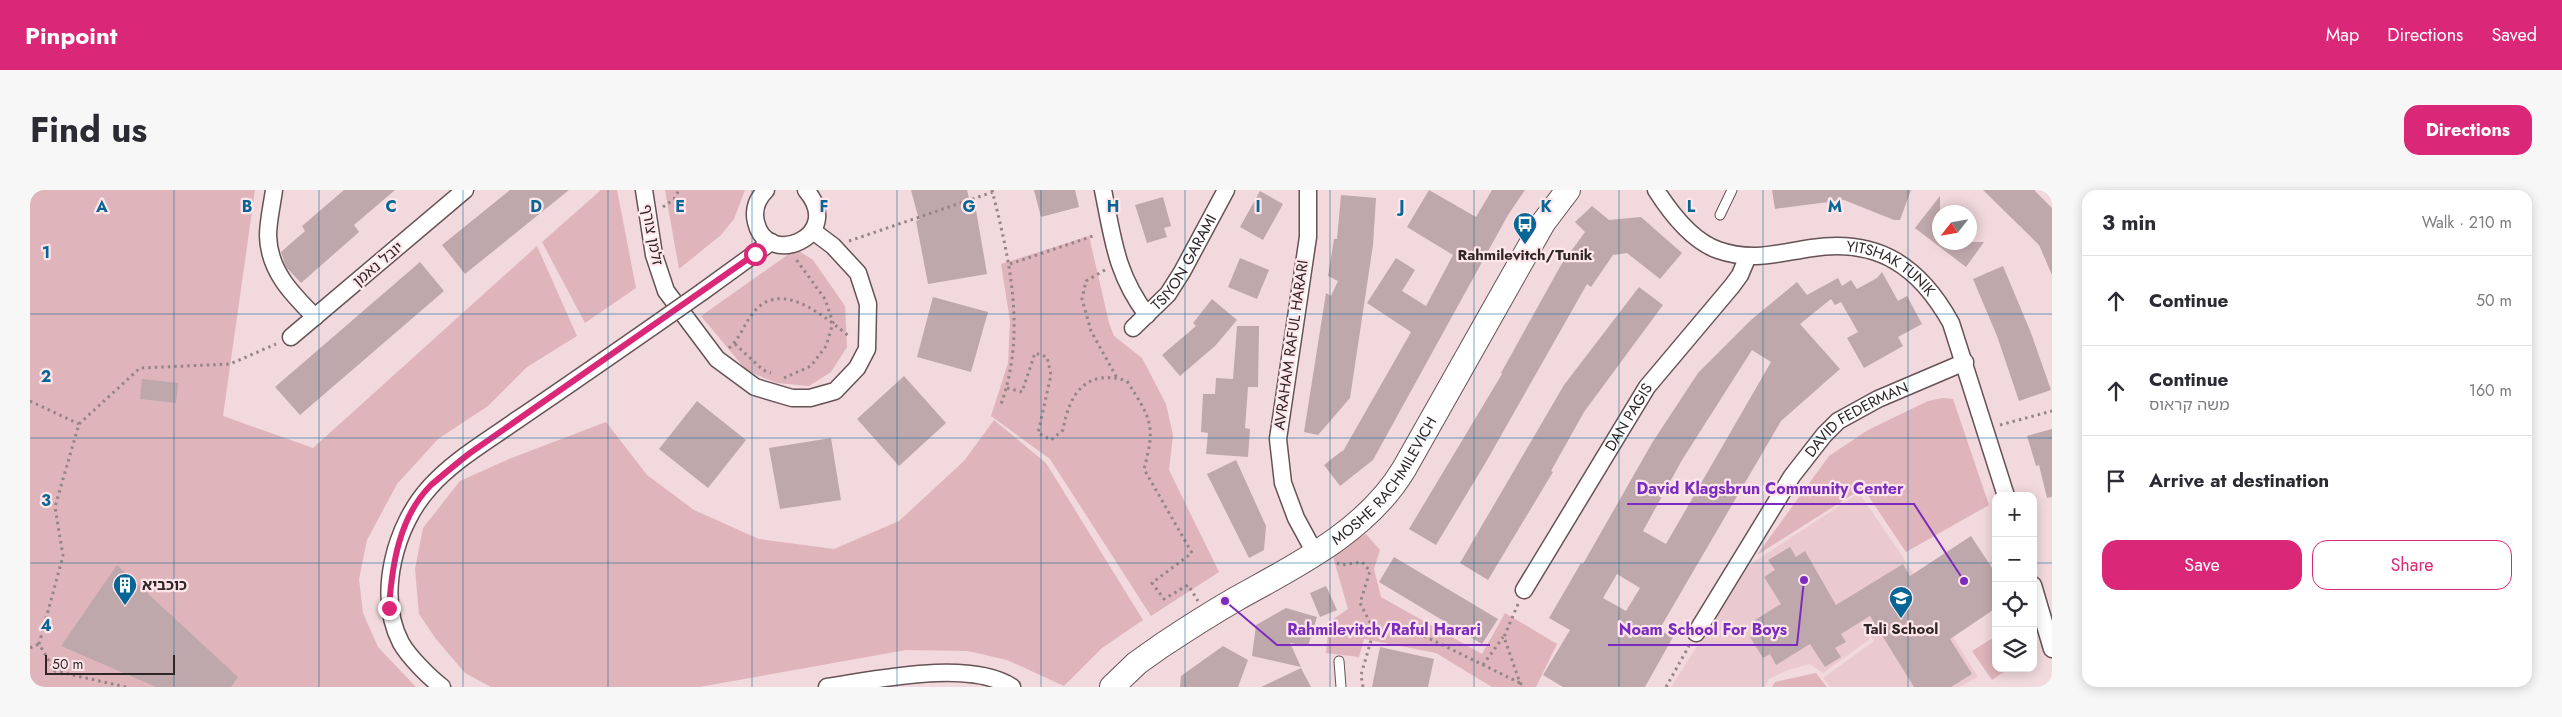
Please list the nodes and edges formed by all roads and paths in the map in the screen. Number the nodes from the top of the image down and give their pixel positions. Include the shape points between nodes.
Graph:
1 (274, 190) edge
2 (464, 190) edge
3 (644, 190) edge
4 (766, 190) edge
5 (806, 190) edge
6 (1103, 190) edge
7 (1226, 190) edge
8 (1308, 190) edge
9 (1568, 190) edge
10 (1656, 190) edge
11 (1732, 190) edge
12 (993, 191) edge
13 (1720, 215) dead end
14 (813, 230) junction
15 (1111, 230) junction
16 (778, 244) junction
17 (833, 246) junction
18 (1748, 256) junction
19 (1118, 261) junction
20 (1010, 264) junction
21 (1147, 315) junction
22 (315, 317) junction
23 (832, 323) junction
24 (1133, 328) dead end
25 (291, 337) joint
26 (735, 344) junction
27 (867, 349) junction
28 (718, 359) junction
29 (1965, 362) junction
30 (1117, 378) junction
31 (1007, 388) junction
32 (30, 402) edge
33 (1000, 406) dead end
34 (2052, 411) edge
35 (79, 424) junction
36 (1985, 429) junction
37 (2005, 492) edge
38 (1316, 553) junction
39 (1524, 590) joint
40 (2037, 598) edge
41 (1207, 617) junction
42 (1374, 630) junction
43 (1696, 634) joint
44 (1504, 637) junction
45 (39, 644) junction
46 (30, 648) edge
47 (2052, 649) edge
48 (1339, 661) dead end
49 (1483, 666) junction
50 (1520, 684) junction
51 (126, 687) edge
52 (442, 687) edge
53 (827, 687) edge
54 (1012, 687) edge
55 (1112, 687) edge
56 (1341, 687) edge
57 (1363, 687) edge
58 (1525, 687) edge
59 (1666, 687) edge

1 - 22 street via 268,236 274,266 290,292
2 - 22 street, יובל נאמן
3 - 28 street, זלמן צורף via 654,256 666,291
4 - 16 street via 758,199 754,215 756,226 762,235
5 - 14 street via 817,208
6 - 15 street
7 - 21 street, TSIYON GARAMI via 1182,272 1168,294
8 - 38 street, AVRAHAM RAFUL HARARI via 1308,237 1278,439 1283,483 1296,518
9 - 38 street, MOSHE RACHMILEVICH via 1543,223 1396,482 1360,520
10 - 18 street, YITSHAK TUNIK via 1666,205 1700,239 1717,249
11 - 13 lane
12 - 17 path
12 - 20 path
14 - 16 street via 796,244
14 - 17 street, זלמן צורף
15 - 19 street
15 - 20 path
16 - 23 path via 825,299
16 - 52 street, bridge via 702,292 470,453 430,486 411,512 393,562 389,608 401,643 432,680
17 - 27 street, זלמן צורף via 858,273 866,296
18 - 29 street, YITSHAK TUNIK via 1846,247 1891,258 1910,269 1939,302
18 - 39 street, DAN PAGIS via 1732,286 1646,387
19 - 21 street via 1131,294
19 - 30 path via 1086,281 1082,298 1091,331
20 - 31 path via 1015,334
21 - 24 street, TSIYON GARAMI
22 - 25 street, יובל נאמן
23 - 26 path via 806,305 787,298 771,301 755,311
23 - 26 path via 826,346 811,366 784,378 763,370
23 - 27 path
25 - 35 path via 230,364 140,368
26 - 28 path
27 - 28 street, זלמן צורף via 857,368 835,391 810,398 792,398 754,387
29 - 36 street, YITSHAK TUNIK
29 - 43 street, DAVID FEDERMAN via 1878,399 1838,422 1824,435 1792,476
30 - 31 path via 1096,379 1078,388 1066,412 1063,430 1051,440 1038,433 1051,375 1047,357 1035,353 1022,392
30 - 41 path via 1126,381 1151,425 1151,443 1144,469 1192,553 1152,582 1164,598 1188,585
31 - 33 path
32 - 35 path
34 - 36 path
35 - 45 path via 55,507 63,556
36 - 37 street, YITSHAK TUNIK
38 - 41 street, MOSHE RACHMILEVICH
38 - 42 path via 1342,565 1362,562 1370,571 1360,603
39 - 44 path
40 - 47 street
41 - 55 street, MOSHE RACHMILEVICH via 1137,663
42 - 49 path via 1412,630
42 - 57 path via 1361,675
43 - 59 path
44 - 49 path
44 - 50 path
45 - 46 path
45 - 51 path via 55,671
48 - 56 lane
49 - 50 path
50 - 58 path
53 - 54 street via 929,673 976,675 1005,682

